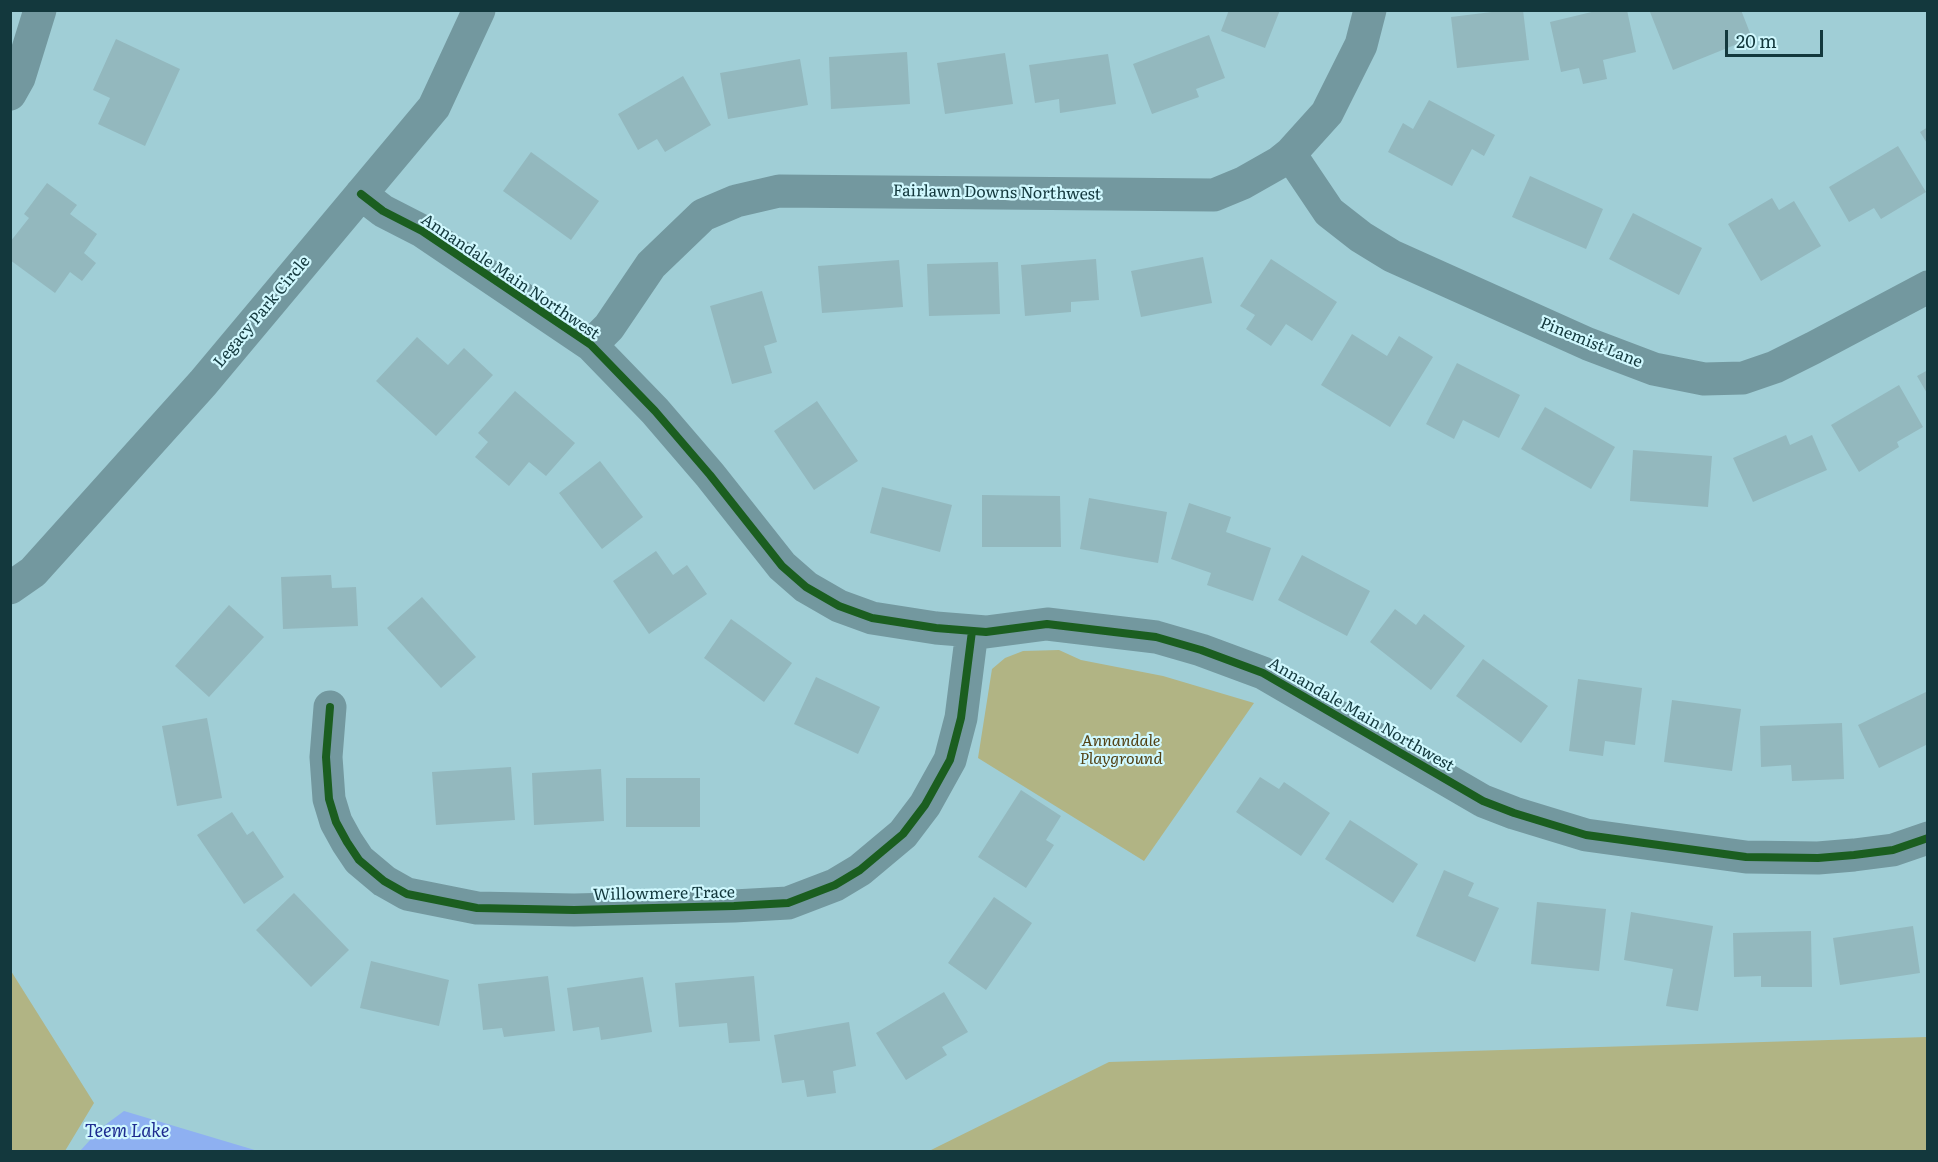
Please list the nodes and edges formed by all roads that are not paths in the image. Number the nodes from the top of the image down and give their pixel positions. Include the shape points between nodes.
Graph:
1 (40, 10) edge
2 (479, 10) edge
3 (1370, 10) edge
4 (10, 94) edge
5 (1290, 154) junction
6 (362, 194) junction
7 (1928, 288) edge
8 (591, 345) junction
9 (10, 588) edge
10 (972, 631) junction
11 (330, 707) dead end
12 (1928, 838) edge

1 - 4 street via 19,78
2 - 6 street, Legacy Park Circle via 434,107
3 - 5 street, Fairlawn Downs Northwest via 1361,45 1327,113
5 - 7 street, Pinemist Lane via 1329,212 1392,256 1588,344 1654,369 1704,379 1743,378 1775,367
5 - 8 street, Fairlawn Downs Northwest via 1243,183 1214,195 779,190 736,201 703,215 651,265 609,327
6 - 8 street, Annandale Main Northwest
6 - 9 street, Legacy Park Circle via 195,392 33,572
8 - 10 street, Annandale Main Northwest via 710,475 782,566 806,587 839,606 872,618
10 - 11 street, Willowmere Trace via 961,718 950,760 925,805 903,834 860,870 835,885 788,903 563,910 477,908 407,894 359,860 336,822 329,799 326,757
10 - 12 street, Annandale Main Northwest via 1047,624 1156,637 1201,650 1263,673 1483,801 1587,835 1746,857 1818,858 1893,850

